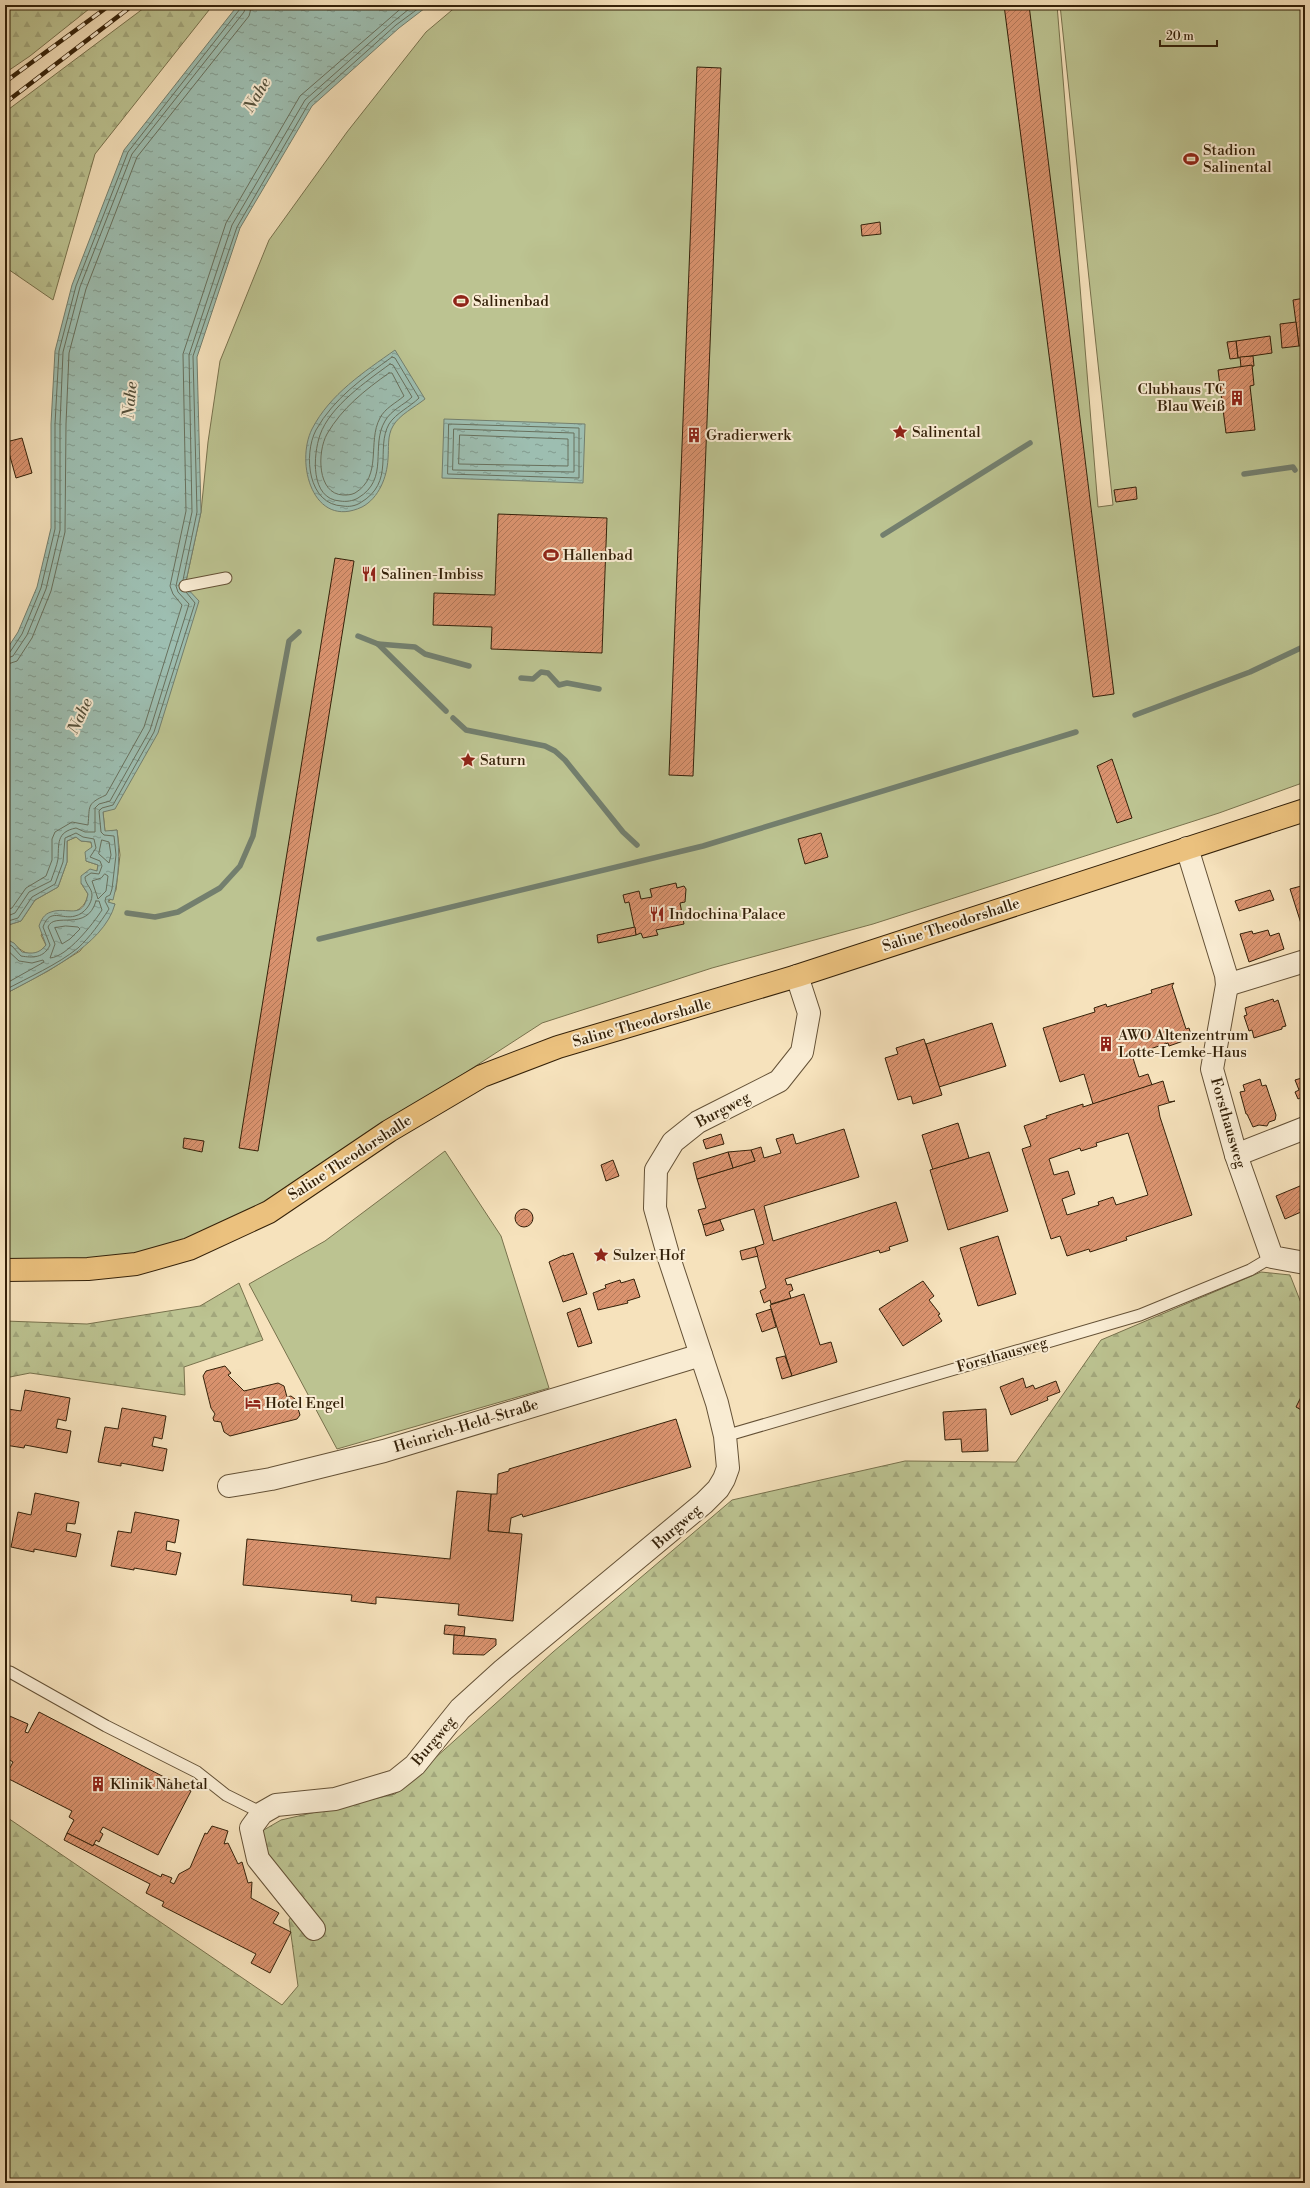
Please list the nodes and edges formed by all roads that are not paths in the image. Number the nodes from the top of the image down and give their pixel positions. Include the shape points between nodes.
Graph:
1 (226, 578) dead end
2 (185, 586) dead end
3 (1305, 810) edge
4 (1187, 848) junction
5 (1305, 961) edge
6 (798, 976) junction
7 (1227, 985) junction
8 (1305, 1128) edge
9 (1236, 1155) junction
10 (1272, 1257) junction
11 (1305, 1263) edge
12 (5, 1270) edge
13 (701, 1356) junction
14 (725, 1436) junction
15 (229, 1486) dead end
16 (10, 1672) dead end
17 (262, 1813) junction
18 (314, 1929) dead end

1 - 2 lane
3 - 4 main road, Saline Theodorshalle
4 - 6 main road, Saline Theodorshalle
4 - 7 street, Forsthausweg
5 - 7 street
6 - 12 main road, Saline Theodorshalle via 558,1047 482,1076 389,1132 269,1212 189,1249 136,1264 88,1269
6 - 13 street, Burgweg via 809,1013 802,1052 779,1081 698,1122 673,1142 656,1170 655,1208
7 - 9 street, Forsthausweg via 1212,1069
8 - 9 street
9 - 10 street, Forsthausweg
10 - 11 street
10 - 14 lane, Forsthausweg via 1250,1270 1140,1315
13 - 14 street, Burgweg
13 - 15 street, Heinrich-Held-Straße via 384,1451 270,1479
14 - 17 street, Burgweg via 728,1468 718,1489 460,1709 416,1765 395,1781 335,1799 276,1806
16 - 17 lane via 106,1726 197,1772 226,1795
17 - 18 street via 251,1828 258,1859

